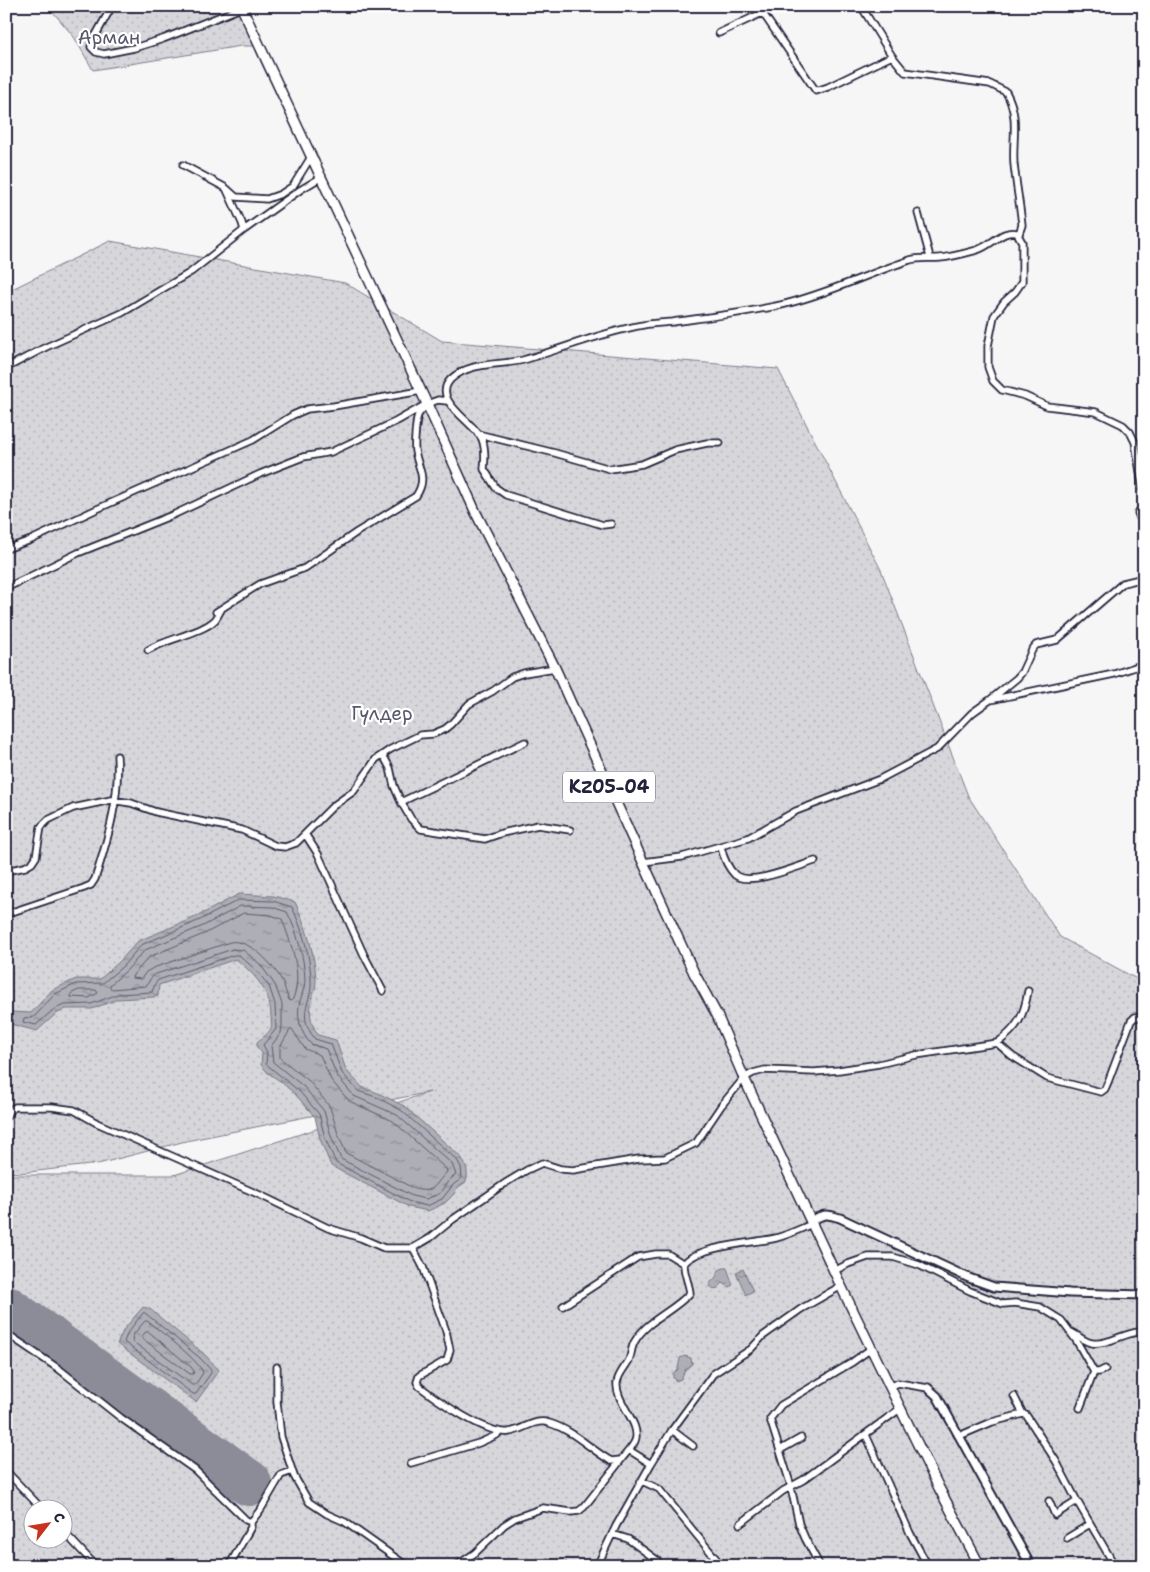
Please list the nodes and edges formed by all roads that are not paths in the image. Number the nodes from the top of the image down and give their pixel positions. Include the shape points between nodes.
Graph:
1 (112, 6) edge
2 (758, 6) edge
3 (861, 6) edge
4 (241, 7) edge
5 (762, 13) junction
6 (719, 33) dead end
7 (892, 56) junction
8 (310, 157) junction
9 (183, 165) dead end
10 (320, 178) junction
11 (226, 188) junction
12 (918, 212) dead end
13 (244, 230) junction
14 (1019, 234) junction
15 (930, 257) junction
16 (6, 368) edge
17 (421, 391) junction
18 (447, 401) junction
19 (427, 404) junction
20 (478, 434) junction
21 (720, 443) dead end
22 (1144, 496) edge
23 (1144, 504) edge
24 (611, 524) dead end
25 (1144, 530) edge
26 (6, 549) edge
27 (1144, 578) edge
28 (6, 588) edge
29 (148, 650) dead end
30 (1144, 664) edge
31 (555, 668) junction
32 (990, 700) junction
33 (525, 742) dead end
34 (383, 755) junction
35 (117, 756) dead end
36 (116, 800) junction
37 (401, 802) junction
38 (570, 830) dead end
39 (305, 834) junction
40 (721, 847) junction
41 (815, 861) dead end
42 (643, 862) junction
43 (6, 870) edge
44 (6, 914) edge
45 (1028, 991) dead end
46 (383, 992) dead end
47 (1144, 1018) edge
48 (997, 1043) junction
49 (744, 1078) junction
50 (6, 1117) edge
51 (811, 1222) junction
52 (413, 1248) junction
53 (684, 1264) junction
54 (834, 1272) junction
55 (841, 1286) junction
56 (1144, 1295) edge
57 (563, 1306) dead end
58 (1069, 1331) junction
59 (1140, 1332) dead end
60 (6, 1333) edge
61 (872, 1348) junction
62 (278, 1367) dead end
63 (1105, 1369) dead end
64 (1094, 1372) junction
65 (890, 1387) junction
66 (928, 1388) joint
67 (1014, 1396) dead end
68 (901, 1408) junction
69 (1080, 1408) dead end
70 (1023, 1414) junction
71 (672, 1430) junction
72 (498, 1431) junction
73 (866, 1435) junction
74 (958, 1436) junction
75 (801, 1438) dead end
76 (692, 1446) dead end
77 (628, 1450) junction
78 (780, 1450) junction
79 (621, 1460) junction
80 (411, 1463) dead end
81 (651, 1464) junction
82 (6, 1471) edge
83 (292, 1471) junction
84 (642, 1481) junction
85 (791, 1488) junction
86 (34, 1500) edge
87 (1049, 1501) dead end
88 (1076, 1501) junction
89 (251, 1522) junction
90 (740, 1524) dead end
91 (1090, 1524) junction
92 (612, 1534) junction
93 (1067, 1538) dead end
94 (72, 1541) edge
95 (658, 1561) dead end
96 (535, 1565) edge
97 (96, 1566) edge
98 (228, 1566) edge
99 (407, 1566) edge
100 (456, 1566) edge
101 (565, 1566) edge
102 (597, 1566) edge
103 (722, 1566) edge
104 (820, 1566) edge
105 (928, 1566) edge
106 (980, 1566) edge
107 (1031, 1566) edge
108 (1115, 1566) edge

1 - 4 street via 92,42 91,47 96,52 104,54 164,39
2 - 5 street
3 - 7 street
4 - 8 main road, KZ05-04
5 - 6 street
5 - 7 street via 816,91
7 - 14 street via 905,72 983,83 1006,92 1016,125 1014,161 1022,225
8 - 10 main road, KZ05-04
8 - 11 street via 293,186 281,194 267,199 251,199 236,197
9 - 11 street
10 - 13 street
10 - 17 main road, KZ05-04
11 - 13 street
12 - 15 street
13 - 16 street via 191,272 122,312
14 - 15 street via 1009,231 988,246 976,250 945,258
14 - 22 street via 1023,249 1022,282 994,316 988,346 988,367 993,381 1002,390 1047,406 1096,412 1123,425 1134,442
15 - 18 street via 784,304 738,314 644,324 521,360 474,366 461,372 447,385
17 - 19 main road, KZ05-04
17 - 26 street via 307,408 253,440
18 - 19 street
18 - 20 street
19 - 28 street via 331,452 303,458 260,474 175,514 78,552
19 - 29 street via 418,415 415,451 422,481 416,496 305,568 260,584 219,610 215,620 205,626
19 - 31 main road, KZ05-04 via 476,512
20 - 21 street via 610,469 642,464 675,450
20 - 24 street via 484,447 484,469 496,488 506,495 603,525
23 - 25 street via 1138,513
27 - 32 street via 1123,583 1057,640 1036,646 1017,678
30 - 32 street via 1114,674
31 - 34 street via 512,677 468,704 445,729 420,735
31 - 42 main road, KZ05-04
32 - 40 street via 972,713 937,749 880,779 796,811 748,838
33 - 37 street
34 - 37 street
34 - 39 street via 376,759 354,791 333,806
35 - 36 street
36 - 39 street via 242,830 276,846 296,843
36 - 43 street via 73,808 48,820 40,827 32,863
36 - 44 street via 96,879 91,885
37 - 38 street via 421,829 470,838 485,839 538,825
39 - 46 street via 318,854
40 - 41 street via 731,870 744,879 763,877
40 - 42 street
42 - 49 main road, KZ05-04
45 - 48 street via 1024,1014 1008,1035
47 - 48 street via 1135,1017 1131,1021 1108,1082 1101,1092 1047,1078
48 - 49 street via 839,1070 759,1071
49 - 51 main road, KZ05-04
49 - 52 street via 691,1146 665,1158 573,1170 542,1163 507,1182
50 - 52 street via 15,1106 74,1110 328,1228 384,1248
51 - 53 street via 778,1238 724,1246 687,1259
51 - 54 main road, KZ05-04
51 - 56 street via 827,1214 840,1218 994,1287
52 - 72 street via 423,1267 450,1350 447,1360 419,1376 418,1386 483,1426
53 - 57 street via 668,1254 638,1257
53 - 77 street via 690,1293 642,1332 631,1348 629,1361 619,1374 618,1394 636,1435
54 - 55 main road, KZ05-04
54 - 58 street via 868,1257 893,1257 919,1265 1003,1304 1040,1307 1061,1320
55 - 61 main road, KZ05-04
55 - 71 street via 802,1309 719,1368
58 - 59 street via 1091,1343
58 - 64 street
60 - 89 street via 195,1470
61 - 65 main road, KZ05-04
61 - 78 street via 781,1405 770,1419
62 - 83 street via 277,1402 281,1436
63 - 64 street
64 - 69 street
65 - 66 street via 898,1383
65 - 68 main road, KZ05-04
66 - 74 street via 937,1396
67 - 70 street
68 - 73 street
68 - 106 main road, KZ05-04
70 - 74 street
70 - 88 street via 1056,1461
71 - 76 street
71 - 81 street
72 - 79 street via 516,1430 535,1422 550,1423 581,1439 611,1461
72 - 80 street via 497,1436 479,1443
73 - 85 street
73 - 105 street
74 - 107 street
75 - 78 street
77 - 79 street
77 - 81 street
78 - 85 street
79 - 100 street via 579,1511 544,1508 515,1518 476,1553
81 - 84 street
82 - 86 street
83 - 89 street via 280,1475 262,1509
83 - 99 street via 309,1502 345,1522
84 - 92 street
84 - 103 street via 659,1489
85 - 90 street
85 - 104 street via 804,1538
87 - 88 street via 1055,1515
88 - 91 street
89 - 98 street
91 - 93 street
91 - 108 street
92 - 95 street via 628,1539
92 - 102 street
94 - 97 street
96 - 101 street

